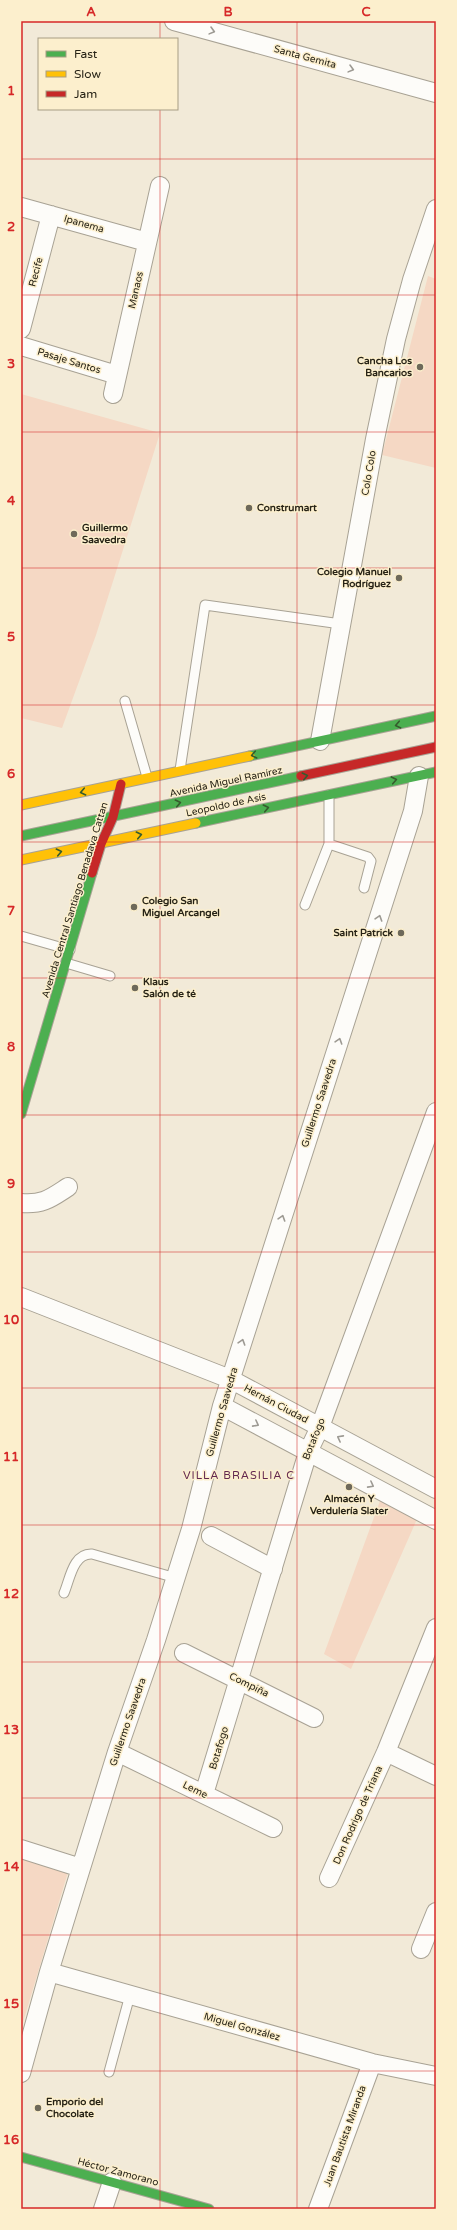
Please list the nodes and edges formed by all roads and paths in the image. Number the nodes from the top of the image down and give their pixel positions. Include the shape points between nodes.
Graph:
1 (174, 21) edge
2 (436, 93) edge
3 (160, 186) dead end
4 (21, 207) edge
5 (436, 209) edge
6 (51, 215) junction
7 (147, 242) junction
8 (21, 330) edge
9 (21, 346) edge
10 (117, 375) junction
11 (113, 394) dead end
12 (341, 624) junction
13 (125, 701) dead end
14 (436, 716) edge
15 (320, 741) junction
16 (436, 747) edge
17 (277, 760) dead end
18 (180, 770) junction
19 (427, 774) edge
20 (147, 777) junction
21 (234, 781) dead end
22 (122, 784) junction
23 (222, 794) junction
24 (329, 794) junction
25 (21, 805) edge
26 (113, 817) junction
27 (21, 836) edge
28 (101, 844) junction
29 (329, 844) junction
30 (21, 860) edge
31 (364, 888) dead end
32 (305, 906) dead end
33 (21, 936) edge
34 (70, 950) junction
35 (66, 964) junction
36 (110, 976) dead end
37 (436, 1112) edge
38 (21, 1114) edge
39 (68, 1187) dead end
40 (21, 1203) edge
41 (21, 1298) edge
42 (230, 1379) junction
43 (222, 1406) junction
44 (320, 1427) junction
45 (308, 1452) junction
46 (436, 1489) edge
47 (436, 1520) edge
48 (211, 1536) dead end
49 (273, 1570) junction
50 (176, 1578) junction
51 (64, 1594) dead end
52 (436, 1628) edge
53 (184, 1652) dead end
54 (239, 1680) junction
55 (314, 1718) dead end
56 (117, 1752) junction
57 (386, 1752) junction
58 (436, 1776) edge
59 (204, 1794) junction
60 (274, 1828) dead end
61 (21, 1849) edge
62 (81, 1868) junction
63 (329, 1878) dead end
64 (436, 1912) edge
65 (421, 1949) dead end
66 (49, 1972) junction
67 (130, 1995) junction
68 (372, 2063) junction
69 (109, 2072) dead end
70 (21, 2073) edge
71 (436, 2076) edge
72 (21, 2158) edge
73 (112, 2182) junction
74 (103, 2209) edge
75 (209, 2209) edge
76 (318, 2209) edge

1 -> 2 street, Santa Gemita
3 - 7 street, Manaos
4 - 6 street, Ipanema
5 - 12 street, Colo Colo via 412,280 396,339
6 - 7 street, Ipanema
6 - 8 street, Recife
7 - 10 street, Manaos
9 - 10 street, Pasaje Santos
10 - 11 street, Manaos
12 - 15 street, Colo Colo
12 - 18 lane via 205,605
13 - 20 lane
14 -> 15 street, Avenida Miguel Ramírez
15 - 17 street
15 -> 18 street, Avenida Miguel Ramírez
23 -> 16 street, Avenida Miguel Ramírez
18 - 20 street, Avenida Miguel Ramírez
24 -> 19 street, Leopoldo de Asís
42 -> 19 street, Guillermo Saavedra
20 - 22 street, Avenida Miguel Ramírez
21 - 23 street
22 -> 25 street, Avenida Miguel Ramírez
22 - 26 street, Avenida Central Santiago Benadava Cattan
26 -> 23 street, Avenida Miguel Ramírez
28 -> 24 street, Leopoldo de Asís
24 - 29 lane
26 - 27 street, Avenida Miguel Ramírez
26 - 28 street, Avenida Central Santiago Benadava Cattan
30 -> 28 street, Leopoldo de Asís
28 - 34 street, Avenida Central Santiago Benadava Cattan
29 - 31 lane via 368,857 371,861
29 - 32 lane
33 - 34 lane
34 - 35 street, Avenida Central Santiago Benadava Cattan
35 - 36 lane
35 - 38 street, Avenida Central Santiago Benadava Cattan
37 - 44 street, Botafogo
39 - 40 street via 46,1201 35,1204
41 - 42 street, Hernán Ciudad
42 - 43 street, Guillermo Saavedra
42 - 44 street, Hernán Ciudad
43 -> 45 street
43 - 50 street, Guillermo Saavedra
44 - 45 street, Botafogo
46 -> 44 street, Hernán Ciudad
45 -> 47 street
45 - 49 street, Botafogo
48 - 49 street
49 - 54 street, Botafogo
50 - 51 lane via 92,1554 84,1554 78,1558
50 - 56 street, Guillermo Saavedra
52 - 57 street, Don Rodrigo de Triana
53 - 54 street, Compiña
54 - 55 street, Compiña
54 - 59 street, Botafogo
56 - 59 street, Leme
56 - 62 street, Guillermo Saavedra
57 - 58 street
57 - 63 street, Don Rodrigo de Triana
59 - 60 street, Leme
61 - 62 street
62 - 66 street, Guillermo Saavedra
64 - 65 street
66 - 67 street, Miguel González
66 - 70 street, Guillermo Saavedra
67 - 68 street, Miguel González
67 - 69 lane
68 - 71 street, Miguel González
68 - 76 street, Juan Bautista Miranda
72 - 73 street, Héctor Zamorano
73 - 74 street
73 - 75 street, Héctor Zamorano

